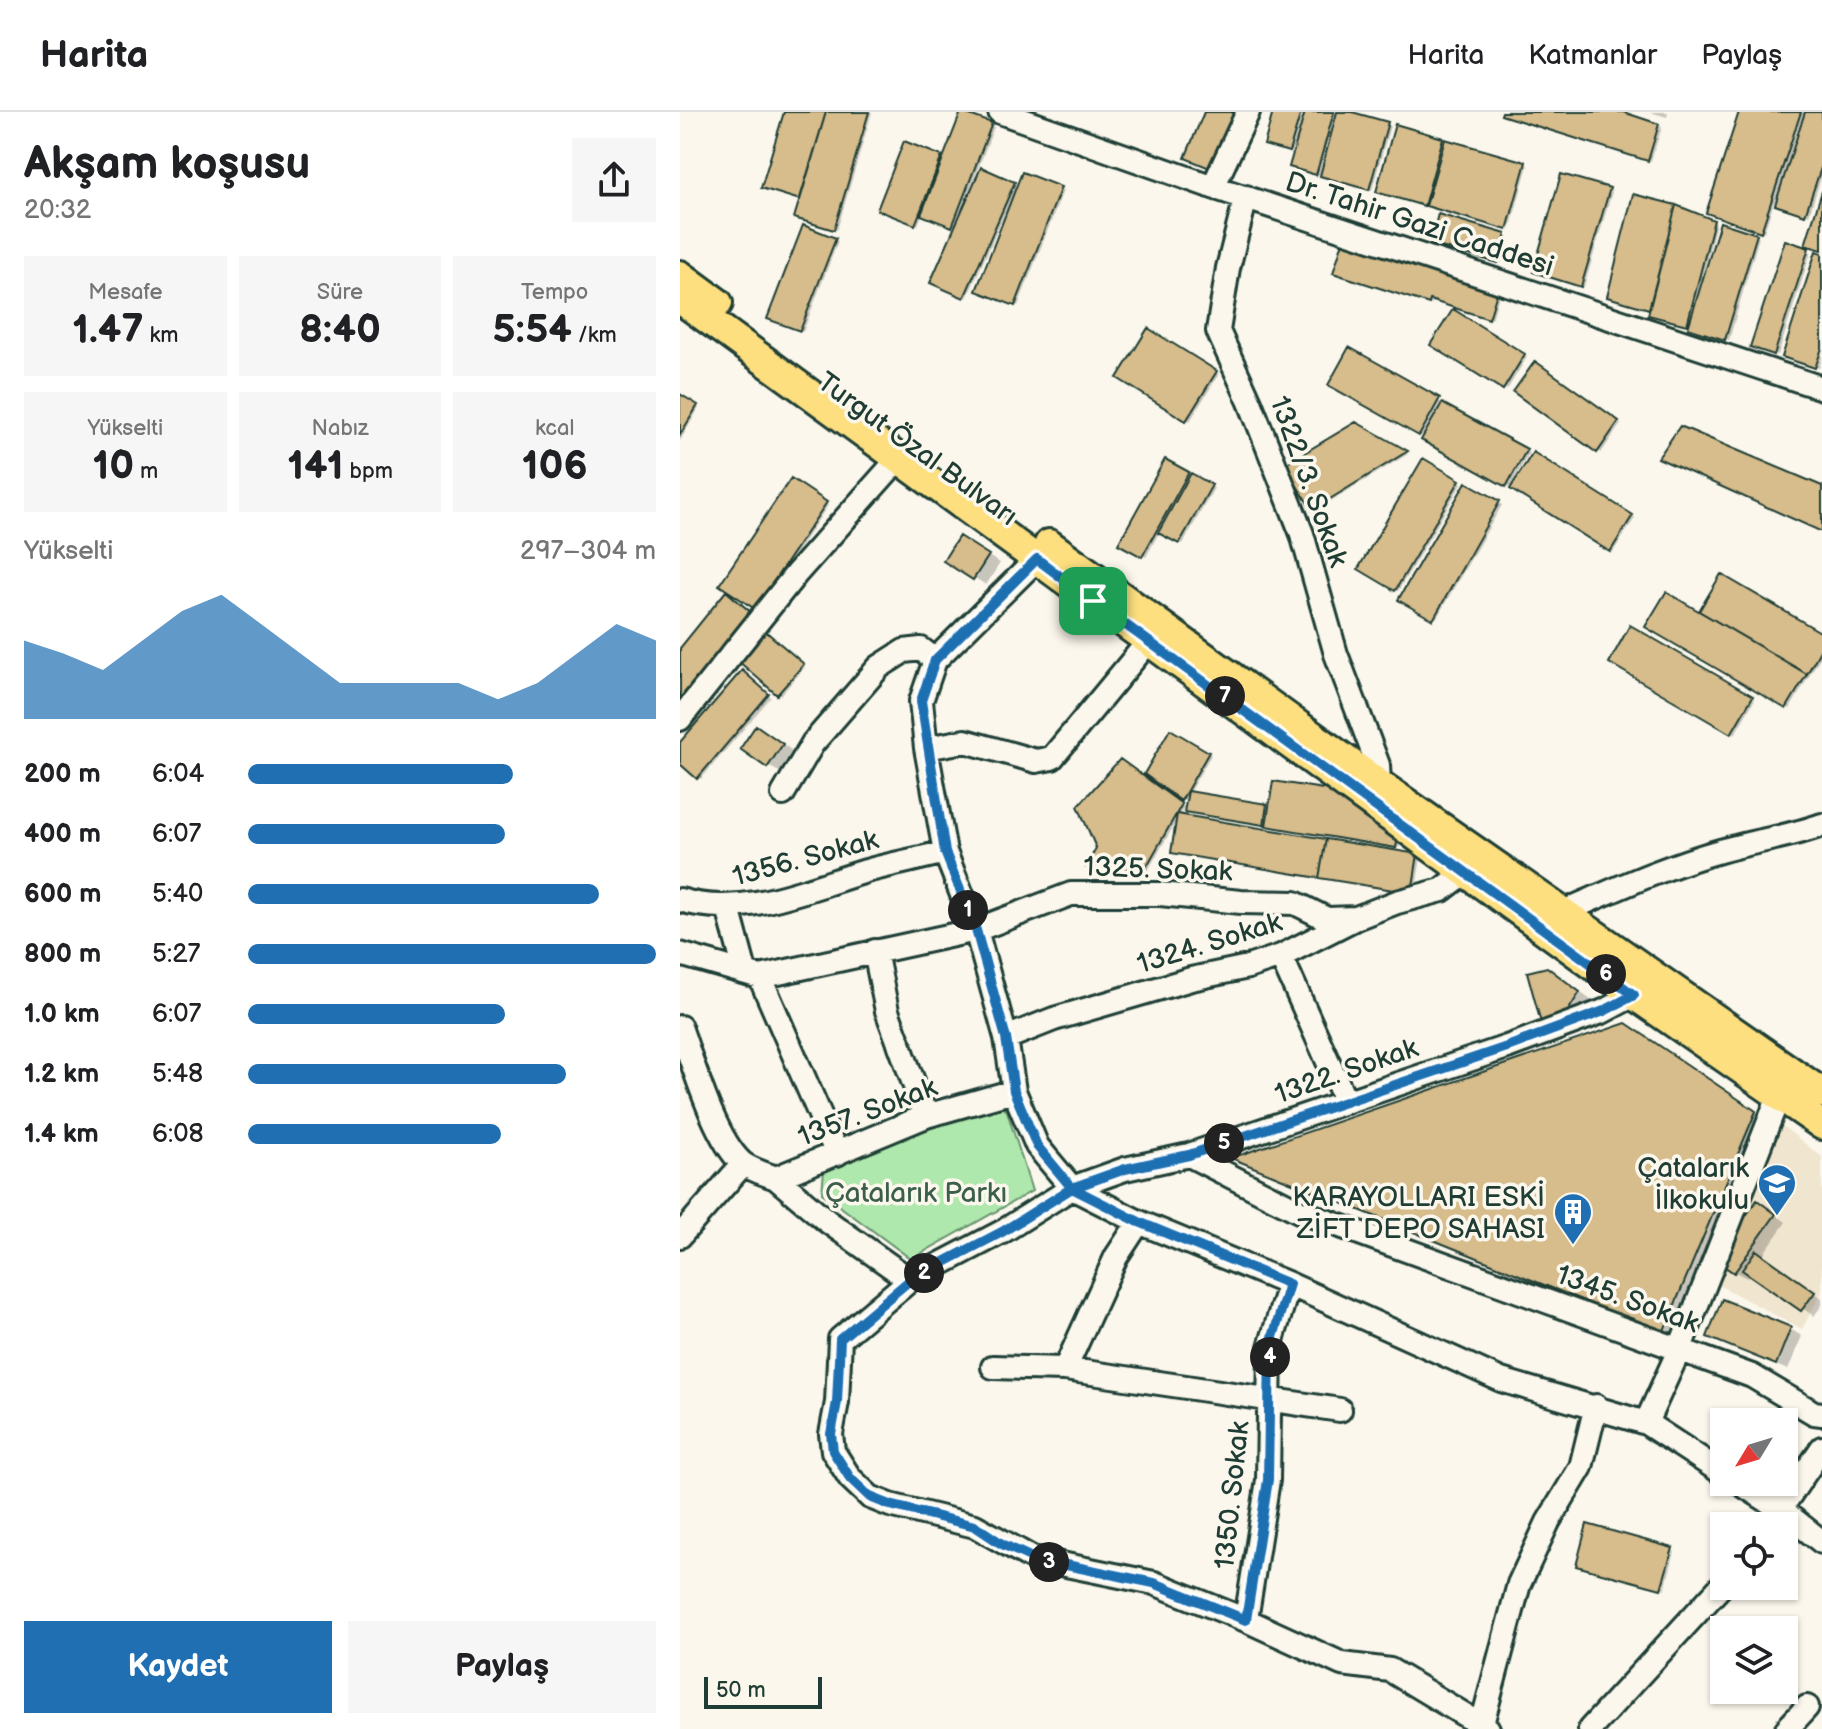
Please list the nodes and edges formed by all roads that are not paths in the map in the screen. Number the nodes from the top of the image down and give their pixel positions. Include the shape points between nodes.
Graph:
1 (1000, 112) edge
2 (1248, 112) edge
3 (1213, 187) junction
4 (1246, 197) junction
5 (680, 275) edge
6 (680, 299) edge
7 (1822, 388) edge
8 (900, 457) junction
9 (1037, 559) junction
10 (1148, 642) junction
11 (935, 660) junction
12 (680, 719) edge
13 (926, 748) junction
14 (1379, 784) junction
15 (783, 794) dead end
16 (1822, 825) edge
17 (945, 852) junction
18 (1467, 871) junction
19 (680, 900) edge
20 (728, 908) junction
21 (1563, 912) junction
22 (1356, 918) junction
23 (976, 930) junction
24 (875, 951) junction
25 (680, 954) edge
26 (1281, 956) junction
27 (752, 974) junction
28 (1634, 995) junction
29 (680, 1027) edge
30 (1006, 1038) junction
31 (688, 1076) edge
32 (1014, 1091) junction
33 (1822, 1093) edge
34 (1779, 1096) junction
35 (1346, 1102) junction
36 (926, 1116) junction
37 (1822, 1125) edge
38 (837, 1154) junction
39 (1189, 1155) junction
40 (743, 1164) junction
41 (776, 1178) junction
42 (1072, 1188) junction
43 (1139, 1222) junction
44 (680, 1236) edge
45 (910, 1280) junction
46 (1289, 1284) junction
47 (1680, 1348) junction
48 (993, 1367) dead end
49 (1065, 1369) junction
50 (1271, 1399) junction
51 (1596, 1406) junction
52 (1340, 1410) dead end
53 (1822, 1414) edge
54 (1646, 1423) junction
55 (1822, 1448) edge
56 (1710, 1465) edge
57 (1752, 1496) edge
58 (1769, 1512) edge
59 (1777, 1512) edge
60 (1798, 1530) edge
61 (1822, 1542) edge
62 (1710, 1598) edge
63 (1246, 1620) junction
64 (1807, 1707) dead end
65 (1485, 1727) edge
66 (1590, 1729) edge
67 (1787, 1729) edge

1 - 3 street, Dr. Tahir Gazi Caddesi
2 - 3 street
3 - 4 street, Dr. Tahir Gazi Caddesi
4 - 7 street, Dr. Tahir Gazi Caddesi
4 - 14 street, 1322/3. Sokak via 1218,331 1302,534 1336,654 1378,765
5 - 14 main road, Turgut Özal Bulvarı
6 - 8 main road
8 - 9 main road
8 - 12 street via 796,574
9 - 10 main road
9 - 11 street
10 - 13 street via 1052,758 1036,761 965,741
10 - 18 main road
11 - 13 street via 921,701
11 - 15 street via 921,649 904,651 879,667 813,743
13 - 17 street
14 - 21 main road, Turgut Özal Bulvarı
16 - 21 street via 1720,851
17 - 20 street, 1356. Sokak
17 - 23 street
18 - 22 street, 1324. Sokak via 1442,890
18 - 28 main road
19 - 20 street, 1356. Sokak
20 - 27 street
21 - 33 main road, Turgut Özal Bulvarı
22 - 23 street, 1325. Sokak via 1327,919 1295,903 1102,893 1071,894
22 - 26 street, 1324. Sokak
23 - 24 street, 1325. Sokak
23 - 30 street
24 - 27 street, 1325. Sokak
24 - 36 street via 887,1011
25 - 27 street, 1325. Sokak
26 - 30 street, 1324. Sokak via 1054,1019
26 - 35 street
27 - 38 street
28 - 34 main road
28 - 35 street, 1322. Sokak via 1563,1027
29 - 31 street
30 - 32 street
31 - 40 street
32 - 36 street, 1357. Sokak
32 - 42 street via 1037,1146
34 - 37 main road
34 - 47 street
35 - 39 street, 1322. Sokak
36 - 38 street, 1357. Sokak
38 - 41 street, 1357. Sokak
39 - 42 street, 1322. Sokak
39 - 47 street, 1345. Sokak via 1299,1211
40 - 41 street, 1357. Sokak
40 - 44 street
41 - 45 street
42 - 43 street
42 - 45 street, 1322. Sokak
43 - 46 street
43 - 49 street via 1116,1257
45 - 63 street, 1322. Sokak via 840,1339 831,1434 833,1451 850,1478 870,1497 975,1526 1032,1558 1154,1583
46 - 50 street, 1350. Sokak via 1270,1347
46 - 51 street via 1501,1380
47 - 53 street, 1345. Sokak via 1752,1376
47 - 54 street
48 - 49 street
49 - 50 street
50 - 52 street
50 - 63 street, 1350. Sokak via 1268,1480
51 - 54 street
51 - 65 street via 1581,1467 1519,1584
54 - 56 street
55 - 59 street
57 - 58 street
60 - 61 street
62 - 66 street
63 - 65 street, 1322. Sokak via 1342,1664 1390,1670
64 - 67 street

